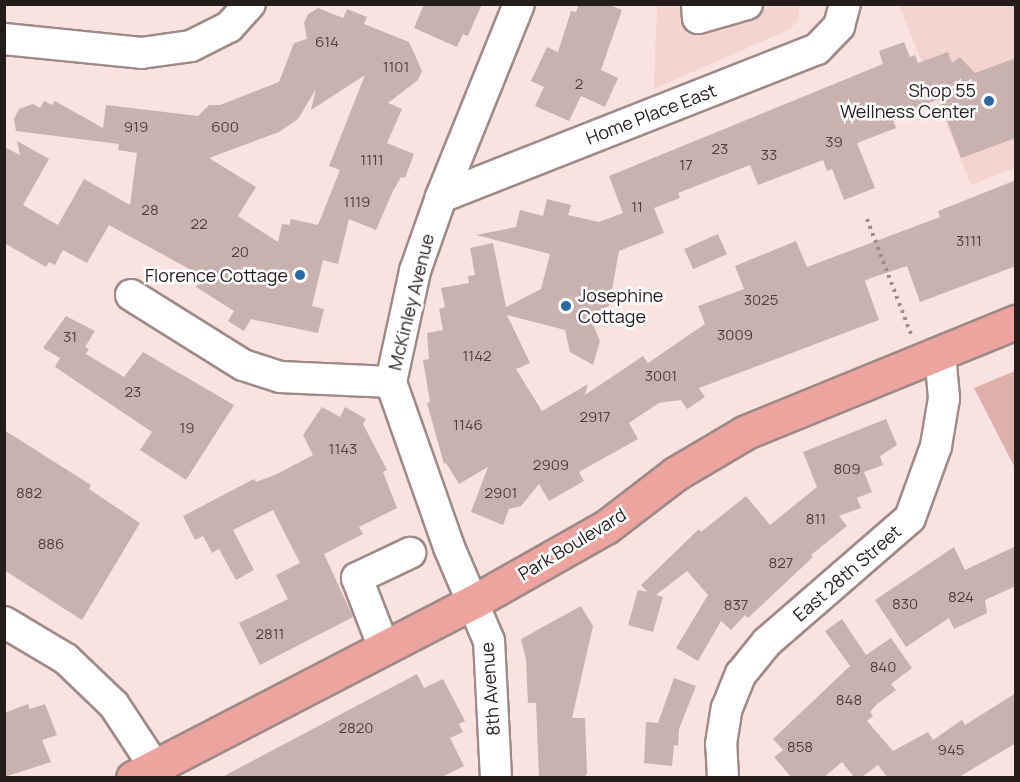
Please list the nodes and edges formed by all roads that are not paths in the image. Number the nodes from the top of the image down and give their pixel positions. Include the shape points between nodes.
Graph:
1 (250, 4) edge
2 (519, 4) edge
3 (697, 4) edge
4 (747, 4) edge
5 (845, 8) edge
6 (4, 39) edge
7 (441, 197) junction
8 (131, 295) dead end
9 (1016, 322) edge
10 (930, 356) junction
11 (391, 382) junction
12 (410, 553) dead end
13 (475, 602) junction
14 (4, 622) edge
15 (384, 648) junction
16 (143, 772) edge
17 (496, 777) edge
18 (723, 777) edge

1 - 6 street via 229,27 190,46 141,53
2 - 7 street, McKinley Avenue
3 - 4 street via 698,18
5 - 7 street, Home Place East via 839,26 817,49
7 - 11 street, McKinley Avenue via 415,271
8 - 11 street via 243,365 280,377
9 - 10 main road, Park Boulevard
10 - 13 main road, Park Boulevard via 746,432 675,474 606,527
10 - 18 street, East 28th Street via 944,398 936,446 910,518 767,642 741,674 727,708 721,744
11 - 13 street, McKinley Avenue via 449,547
12 - 15 street via 357,579
13 - 15 main road, Park Boulevard
13 - 17 street, 8th Avenue via 489,641
14 - 16 street via 66,659 106,697
15 - 16 main road, Park Boulevard

